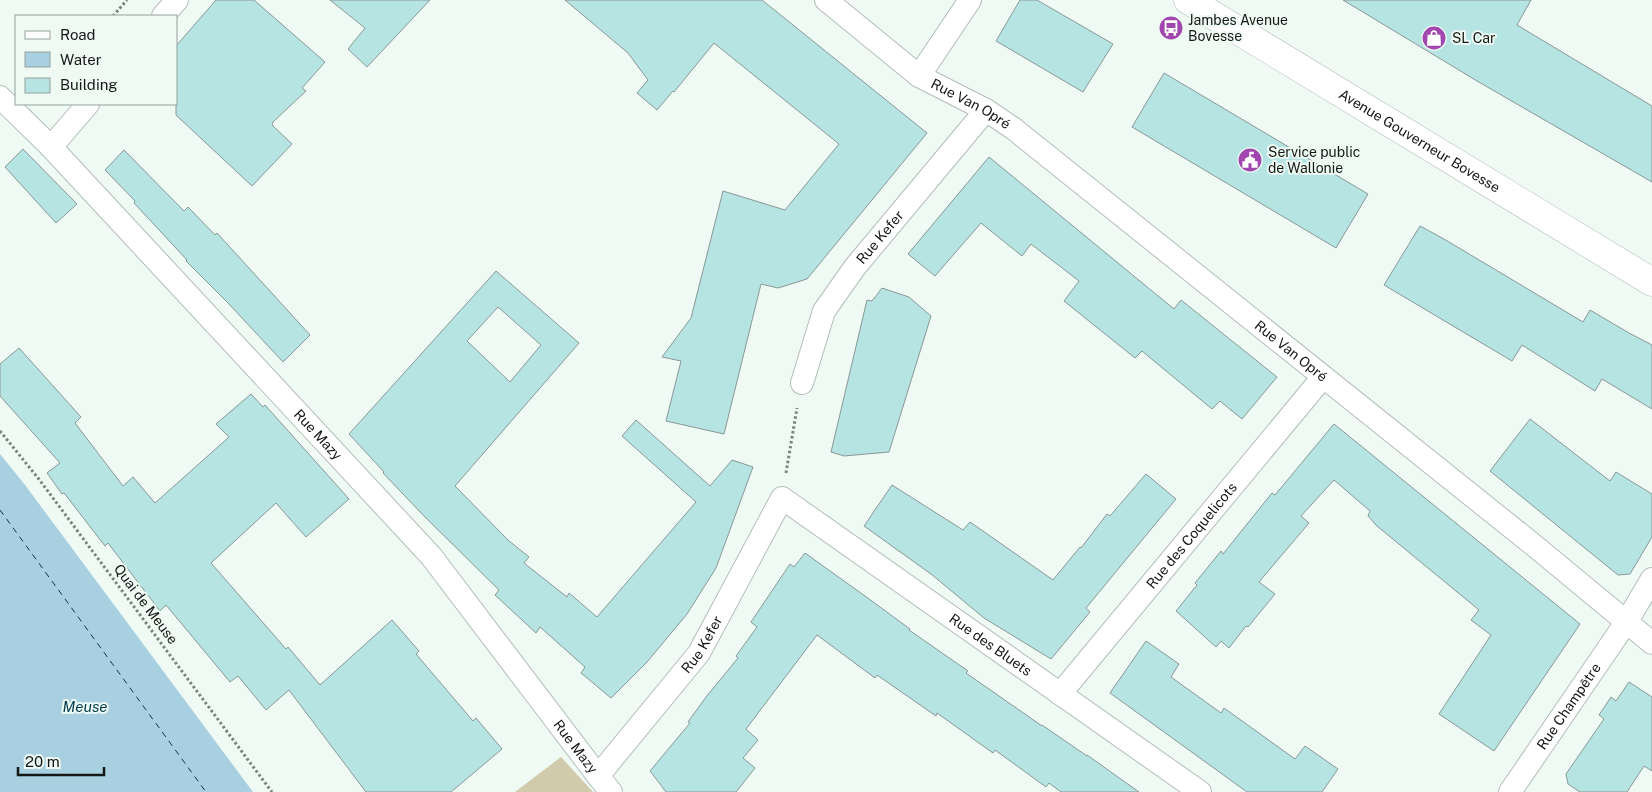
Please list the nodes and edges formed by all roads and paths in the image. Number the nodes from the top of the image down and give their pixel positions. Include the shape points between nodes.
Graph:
1 (128, 0) edge
2 (177, 0) edge
3 (826, 0) edge
4 (970, 0) edge
5 (1188, 0) edge
6 (114, 15) edge
7 (164, 15) edge
8 (919, 76) junction
9 (0, 97) edge
10 (87, 105) edge
11 (986, 110) junction
12 (52, 147) junction
13 (1652, 282) edge
14 (1323, 377) junction
15 (802, 383) joint
16 (0, 431) edge
17 (782, 498) junction
18 (1652, 579) edge
19 (1627, 621) junction
20 (1652, 643) edge
21 (1060, 694) junction
22 (605, 784) edge
23 (272, 792) edge
24 (1200, 792) edge
25 (1510, 792) edge

1 - 6 path
2 - 7 street
3 - 8 street, Rue Van Opré
4 - 8 street
5 - 13 main road, Avenue Gouverneur Bovesse
8 - 11 street, Rue Van Opré
9 - 12 street, Rue Mazy
10 - 12 street
11 - 14 street, Rue Van Opré
11 - 15 street, Rue Kefer via 855,267 824,311
12 - 22 street, Rue Mazy via 431,556
14 - 19 street, Rue Van Opré
14 - 21 street, Rue des Coquelicots
15 - 17 path
16 - 23 path, Quai de Meuse
17 - 21 street, Rue des Bluets
17 - 22 street, Rue Kefer via 699,654
18 - 19 street, Rue Champêtre
19 - 20 street, Rue Van Opré
19 - 25 street, Rue Champêtre
21 - 24 street, Rue des Bluets

